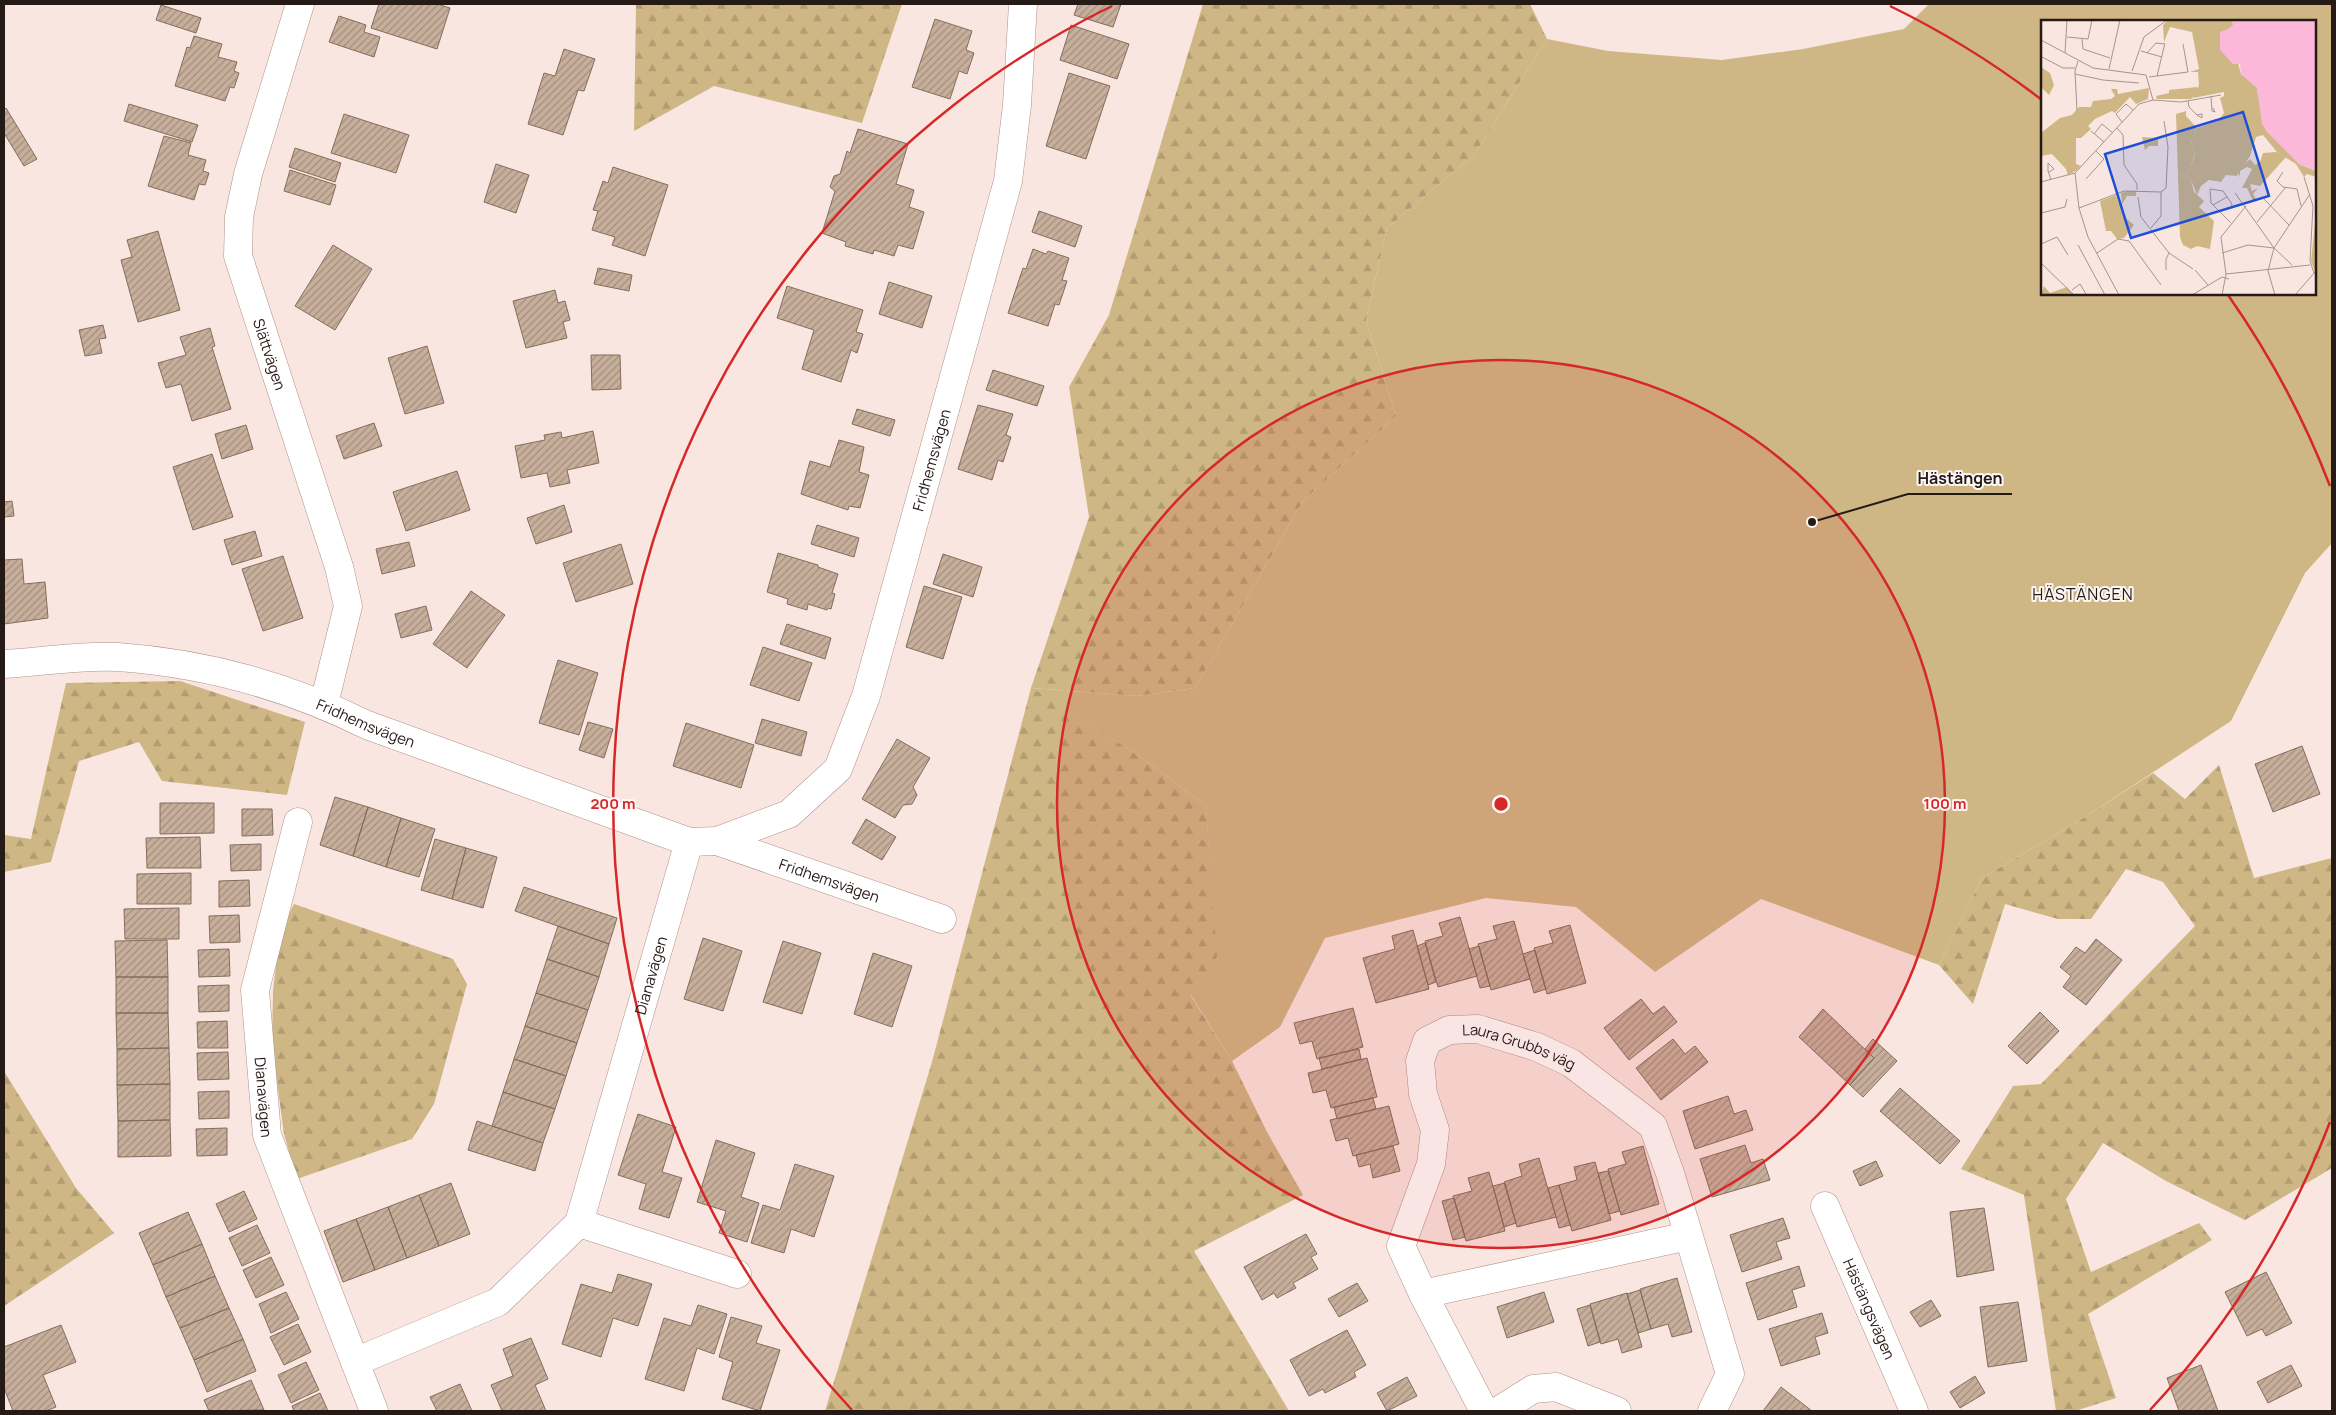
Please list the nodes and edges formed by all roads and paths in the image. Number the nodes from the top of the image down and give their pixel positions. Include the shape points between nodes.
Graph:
1 (300, 4) edge
2 (1023, 4) edge
3 (4, 664) edge
4 (324, 704) junction
5 (298, 822) dead end
6 (717, 841) junction
7 (688, 842) junction
8 (942, 919) dead end
9 (1825, 1206) dead end
10 (579, 1223) junction
11 (1688, 1236) junction
12 (737, 1274) dead end
13 (1423, 1294) junction
14 (355, 1362) junction
15 (374, 1411) edge
16 (1484, 1411) edge
17 (1498, 1411) edge
18 (1617, 1411) edge
19 (1712, 1411) edge
20 (1914, 1411) edge

1 - 4 street, Slättvägen via 248,174 239,217 238,256 339,567 348,606
2 - 6 street, Fridhemsvägen via 1017,105 1008,181 866,696 838,769 789,814
3 - 4 street, Fridhemsvägen via 116,657 152,661 214,670
4 - 7 street, Fridhemsvägen via 367,725
5 - 14 street, Dianavägen via 255,990 267,1135
6 - 7 street, Fridhemsvägen
6 - 8 street, Fridhemsvägen
7 - 10 street, Dianavägen
9 - 20 street, Hästängsvägen
10 - 12 street
10 - 14 street, Dianavägen via 498,1302
11 - 13 street
11 - 13 street, Laura Grubbs väg via 1653,1126 1571,1063 1550,1053 1478,1029 1449,1030 1427,1041 1420,1061 1423,1094 1435,1130 1431,1164 1401,1246
11 - 19 street, Laura Grubbs väg via 1730,1374
13 - 16 street, Laura Grubbs väg
14 - 15 street, Dianavägen
17 - 18 street via 1533,1389 1556,1387

